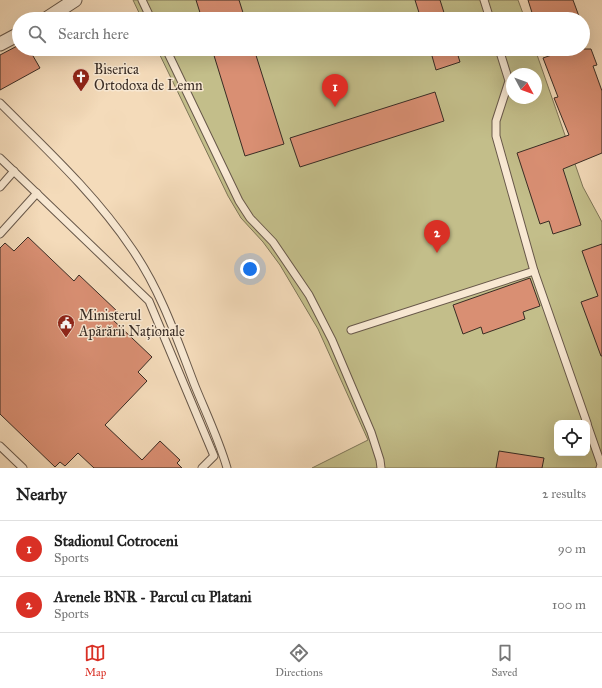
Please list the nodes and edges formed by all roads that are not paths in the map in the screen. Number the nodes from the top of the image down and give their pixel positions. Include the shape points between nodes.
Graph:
1 (75, 0) edge
2 (142, 0) edge
3 (484, 0) edge
4 (57, 12) edge
5 (148, 12) edge
6 (488, 12) edge
7 (12, 38) edge
8 (0, 44) edge
9 (169, 56) edge
10 (501, 56) edge
11 (0, 103) edge
12 (0, 158) edge
13 (14, 172) junction
14 (0, 187) edge
15 (37, 194) junction
16 (0, 234) edge
17 (534, 271) junction
18 (351, 330) dead end
19 (586, 420) edge
20 (590, 431) edge
21 (0, 446) edge
22 (600, 454) edge
23 (23, 468) edge
24 (202, 468) edge
25 (227, 468) edge
26 (381, 468) edge
27 (600, 468) edge

1 - 4 street
2 - 5 lane
3 - 6 lane
7 - 8 street
9 - 26 lane via 240,201 250,218 273,242 309,296 332,340 371,432
10 - 17 lane via 509,81 496,121 496,136
11 - 25 lane via 76,179 142,264 162,300
12 - 13 lane
13 - 14 lane
13 - 15 lane
15 - 16 lane
15 - 24 lane via 149,301 214,456
17 - 18 lane
17 - 19 lane
20 - 22 lane
21 - 23 lane
22 - 27 lane

